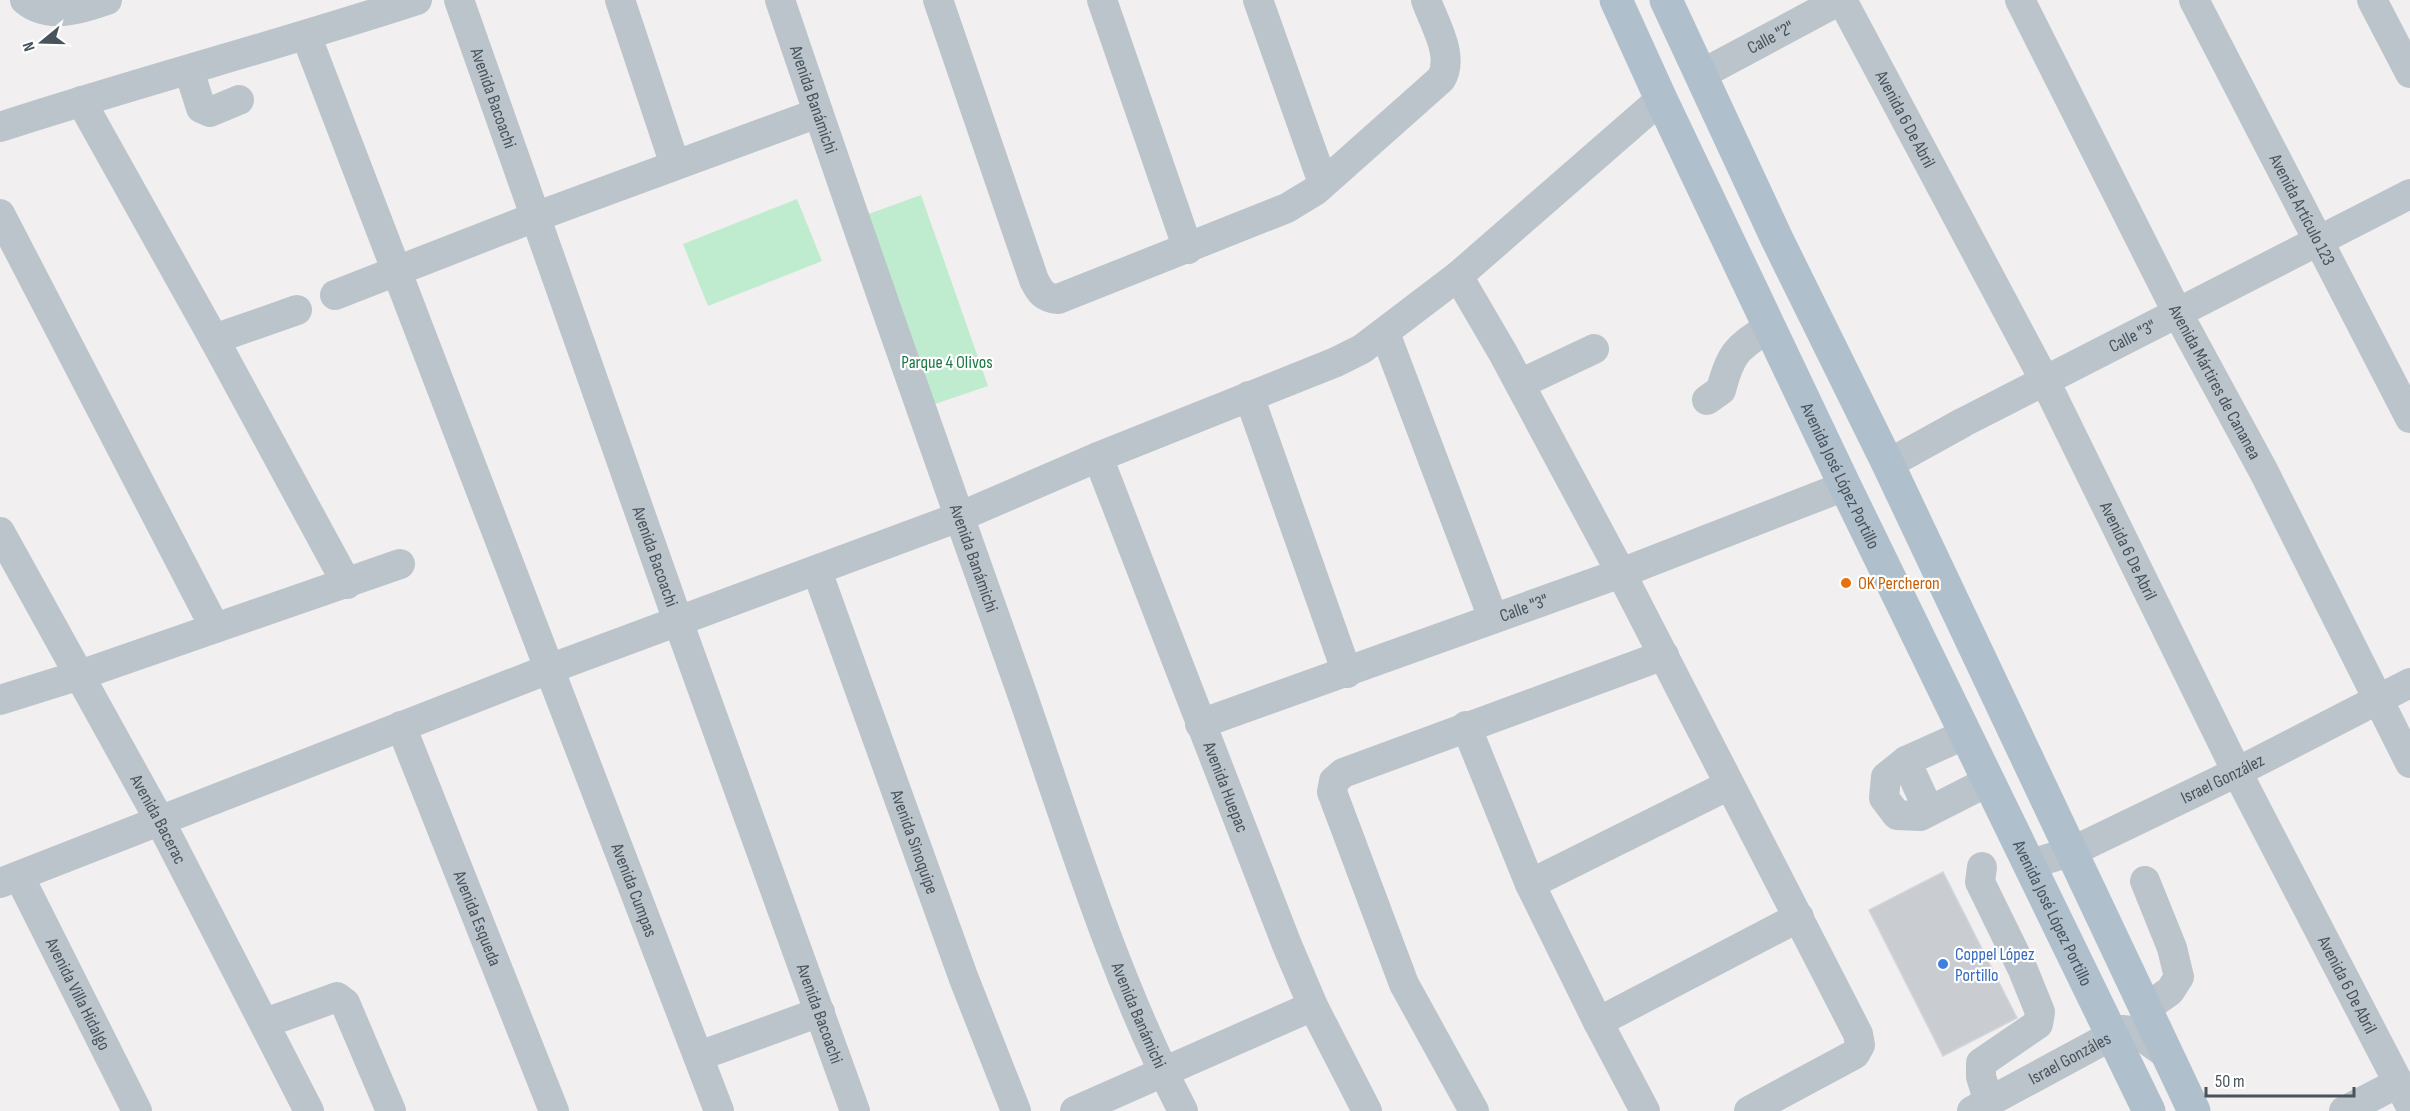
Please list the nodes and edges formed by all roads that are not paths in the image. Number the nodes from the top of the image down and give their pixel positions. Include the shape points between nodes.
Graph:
1 (24, 0) edge
2 (107, 0) edge
3 (417, 0) edge
4 (459, 0) edge
5 (620, 0) edge
6 (780, 0) edge
7 (938, 0) edge
8 (1102, 0) edge
9 (1258, 0) edge
10 (1426, 0) edge
11 (1617, 0) edge
12 (1622, 0) edge
13 (1666, 0) edge
14 (1841, 0) edge
15 (2020, 0) edge
16 (2194, 0) edge
17 (2372, 0) edge
18 (306, 35) junction
19 (189, 70) junction
20 (2410, 73) edge
21 (1700, 75) junction
22 (1661, 99) junction
23 (238, 100) dead end
24 (81, 101) junction
25 (818, 113) junction
26 (0, 127) edge
27 (675, 165) junction
28 (1323, 183) junction
29 (2410, 194) edge
30 (0, 214) edge
31 (535, 217) junction
32 (1777, 239) junction
33 (2319, 241) junction
34 (1188, 249) junction
35 (395, 272) junction
36 (1458, 276) junction
37 (335, 295) dead end
38 (297, 309) dead end
39 (2177, 312) junction
40 (1769, 327) junction
41 (1385, 333) junction
42 (214, 339) junction
43 (1594, 349) dead end
44 (2045, 381) junction
45 (1520, 384) junction
46 (1249, 396) junction
47 (1707, 400) dead end
48 (2410, 418) edge
49 (1098, 457) junction
50 (1888, 464) junction
51 (1845, 486) junction
52 (959, 517) junction
53 (0, 532) edge
54 (400, 564) dead end
55 (817, 571) junction
56 (1621, 573) junction
57 (347, 584) junction
58 (1493, 618) junction
59 (678, 621) junction
60 (215, 628) junction
61 (1664, 655) junction
62 (549, 669) junction
63 (1347, 673) junction
64 (80, 675) junction
65 (2410, 683) edge
66 (0, 700) edge
67 (2377, 700) junction
68 (1200, 724) junction
69 (401, 726) junction
70 (1466, 726) junction
71 (1966, 734) junction
72 (2410, 763) edge
73 (2237, 772) junction
74 (1989, 781) junction
75 (1730, 785) junction
76 (160, 821) junction
77 (2073, 851) junction
78 (2031, 864) junction
79 (1982, 867) dead end
80 (9, 879) edge
81 (2145, 881) dead end
82 (1530, 884) junction
83 (1799, 916) junction
84 (1313, 1006) junction
85 (2145, 1009) junction
86 (819, 1012) junction
87 (1598, 1022) junction
88 (265, 1023) junction
89 (2113, 1035) junction
90 (2165, 1053) junction
91 (699, 1056) junction
92 (1163, 1071) junction
93 (2404, 1094) edge
94 (1981, 1107) edge
95 (137, 1111) edge
96 (309, 1111) edge
97 (391, 1111) edge
98 (554, 1111) edge
99 (719, 1111) edge
100 (855, 1111) edge
101 (1016, 1111) edge
102 (1076, 1111) edge
103 (1183, 1111) edge
104 (1367, 1111) edge
105 (1474, 1111) edge
106 (1645, 1111) edge
107 (1749, 1111) edge
108 (2149, 1111) edge
109 (2194, 1111) edge
110 (2344, 1111) edge

1 - 2 street via 52,10 74,11
3 - 18 street
4 - 31 street, Avenida Bacoachi
5 - 27 street
6 - 25 street, Avenida Banámichi
7 - 34 street via 1040,292 1047,298 1058,299
8 - 34 street
9 - 28 street
10 - 28 street via 1447,69 1441,79
11 - 22 main road, Avenida José López Portillo
12 - 21 main road via 1649,52 1668,67
13 - 21 main road
14 - 21 street, Calle "2"
14 - 44 street, Avenida 6 De Abril
15 - 39 street, Avenida Mártires de Cananea
16 - 33 street, Avenida Artículo 123
17 - 20 street
18 - 19 street
18 - 35 street, Avenida Cumpas
19 - 23 street via 205,111
19 - 24 street
21 - 32 main road
22 - 32 main road via 1685,97 1699,106 1744,192
22 - 36 street
22 - 40 main road, Avenida José López Portillo
24 - 26 street
24 - 42 street
25 - 27 street
25 - 52 street, Avenida Banámichi
27 - 31 street
28 - 34 street via 1287,208
29 - 33 street, Calle "3"
30 - 60 street
31 - 35 street
31 - 59 street, Avenida Bacoachi
32 - 50 main road
33 - 39 street, Calle "3"
33 - 48 street, Avenida Artículo 123
35 - 37 street
35 - 62 street, Avenida Cumpas
36 - 41 street
36 - 45 street
38 - 42 street
39 - 44 street, Calle "3"
39 - 67 street, Avenida Mártires de Cananea via 2264,472
40 - 47 street via 1738,348 1721,390
40 - 51 main road, Avenida José López Portillo
41 - 46 street via 1336,362
41 - 58 street
42 - 57 street
43 - 45 street
44 - 50 street, Calle "3"
44 - 73 street, Avenida 6 De Abril
45 - 56 street
46 - 49 street
46 - 63 street
49 - 52 street
49 - 68 street, Avenida Huepac
50 - 77 main road
51 - 56 street, Calle "3"
51 - 71 main road, Avenida José López Portillo
52 - 55 street
52 - 92 street, Avenida Banámichi via 1124,981
53 - 64 street, Avenida Bacerac
54 - 57 street
55 - 59 street
55 - 101 street, Avenida Sinoquipe via 960,968
56 - 58 street, Calle "3"
56 - 61 street
57 - 60 street
58 - 63 street, Calle "3"
59 - 62 street
59 - 86 street, Avenida Bacoachi
60 - 64 street
61 - 70 street
61 - 75 street
62 - 69 street
62 - 91 street, Avenida Cumpas
63 - 68 street, Calle "3"
64 - 66 street
64 - 76 street, Avenida Bacerac
65 - 67 street, Israel González
67 - 72 street, Avenida Mártires de Cananea
67 - 73 street, Israel González
68 - 84 street, Avenida Huepac
69 - 76 street
69 - 98 street, Avenida Esqueda
70 - 82 street
70 - 105 street via 1343,773 1334,781 1332,792 1404,984
71 - 74 main road, Avenida José López Portillo
71 - 74 street via 1906,761 1929,811
73 - 77 street, Israel González
73 - 93 street, Avenida 6 De Abril
74 - 78 main road, Avenida José López Portillo
75 - 82 street
75 - 83 street
76 - 80 street
76 - 88 street, Avenida Bacerac
77 - 78 street, Israel González
77 - 85 main road
78 - 89 main road, Avenida José López Portillo
79 - 94 street via 1980,882 2040,1012 2038,1024 1981,1063
80 - 95 street, Avenida Villa Hidalgo
81 - 85 street via 2180,977 2170,991
82 - 87 street
83 - 87 street
83 - 107 street via 1860,1045 1855,1054
84 - 92 street
84 - 104 street, Avenida Huepac
85 - 90 main road
86 - 91 street
86 - 100 street, Avenida Bacoachi
87 - 106 street
88 - 96 street, Avenida Bacerac
88 - 97 street via 338,997 345,1003
89 - 90 street, Israel Gonzáles via 2122,1030 2134,1031
89 - 94 street, Israel Gonzáles
89 - 108 main road, Avenida José López Portillo
90 - 109 main road
91 - 99 street, Avenida Cumpas
92 - 102 street
92 - 103 street, Avenida Banámichi
93 - 110 street

